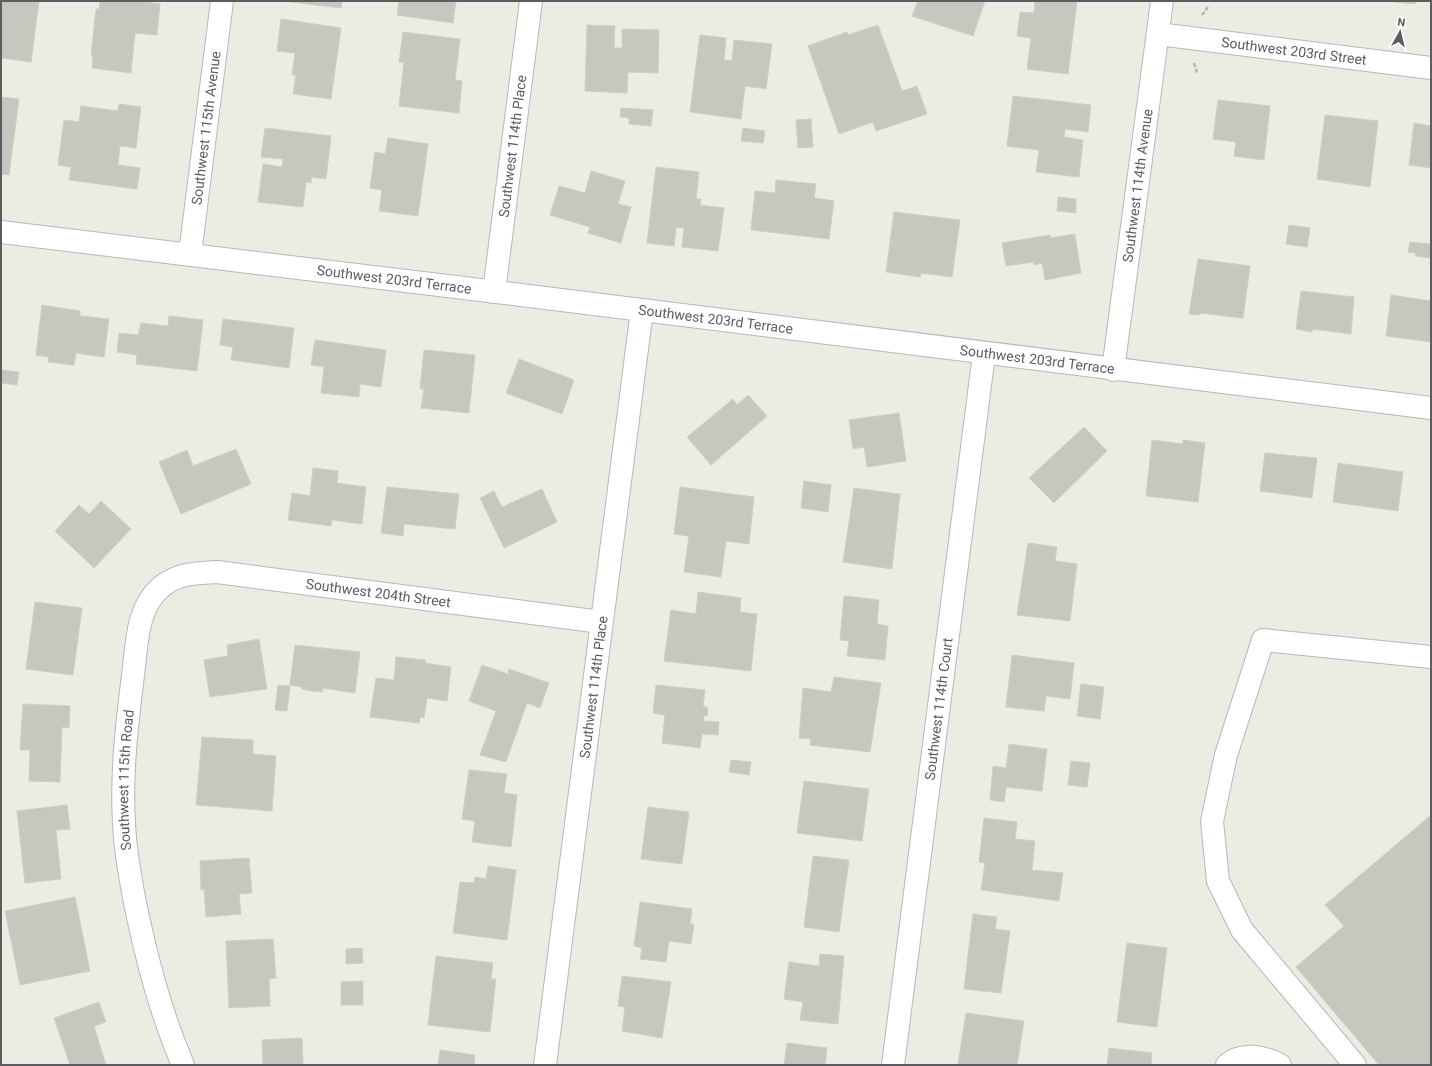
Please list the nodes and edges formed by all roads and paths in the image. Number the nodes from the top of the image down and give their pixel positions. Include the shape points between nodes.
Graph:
1 (222, 1) edge
2 (531, 1) edge
3 (1162, 1) edge
4 (1158, 34) junction
5 (1193, 60) dead end
6 (1431, 68) edge
7 (1197, 73) dead end
8 (1, 232) edge
9 (190, 254) junction
10 (494, 292) junction
11 (642, 310) junction
12 (984, 354) junction
13 (1113, 370) junction
14 (1431, 408) edge
15 (159, 588) joint
16 (601, 622) junction
17 (1431, 657) edge
18 (1232, 1062) edge
19 (183, 1065) edge
20 (544, 1065) edge
21 (893, 1065) edge
22 (1280, 1065) edge
23 (1355, 1065) edge

1 - 9 street, Southwest 115th Avenue
2 - 10 street, Southwest 114th Place
3 - 4 street, Southwest 114th Avenue
4 - 6 street, Southwest 203rd Street
4 - 13 street, Southwest 114th Avenue
5 - 7 path
8 - 9 street, Southwest 203rd Terrace
9 - 10 street, Southwest 203rd Terrace
10 - 11 street, Southwest 203rd Terrace
11 - 12 street, Southwest 203rd Terrace
11 - 16 street, Southwest 114th Place
12 - 13 street, Southwest 203rd Terrace
12 - 21 street, Southwest 114th Court
13 - 14 street, Southwest 203rd Terrace
15 - 16 street, Southwest 204th Street via 182,575 217,572
15 - 19 street, Southwest 115th Road via 143,615 136,647 126,745 124,822 127,859 150,971
16 - 20 street, Southwest 114th Place
17 - 23 street via 1263,640 1226,755 1212,821 1218,881 1242,930
18 - 22 street via 1248,1056

